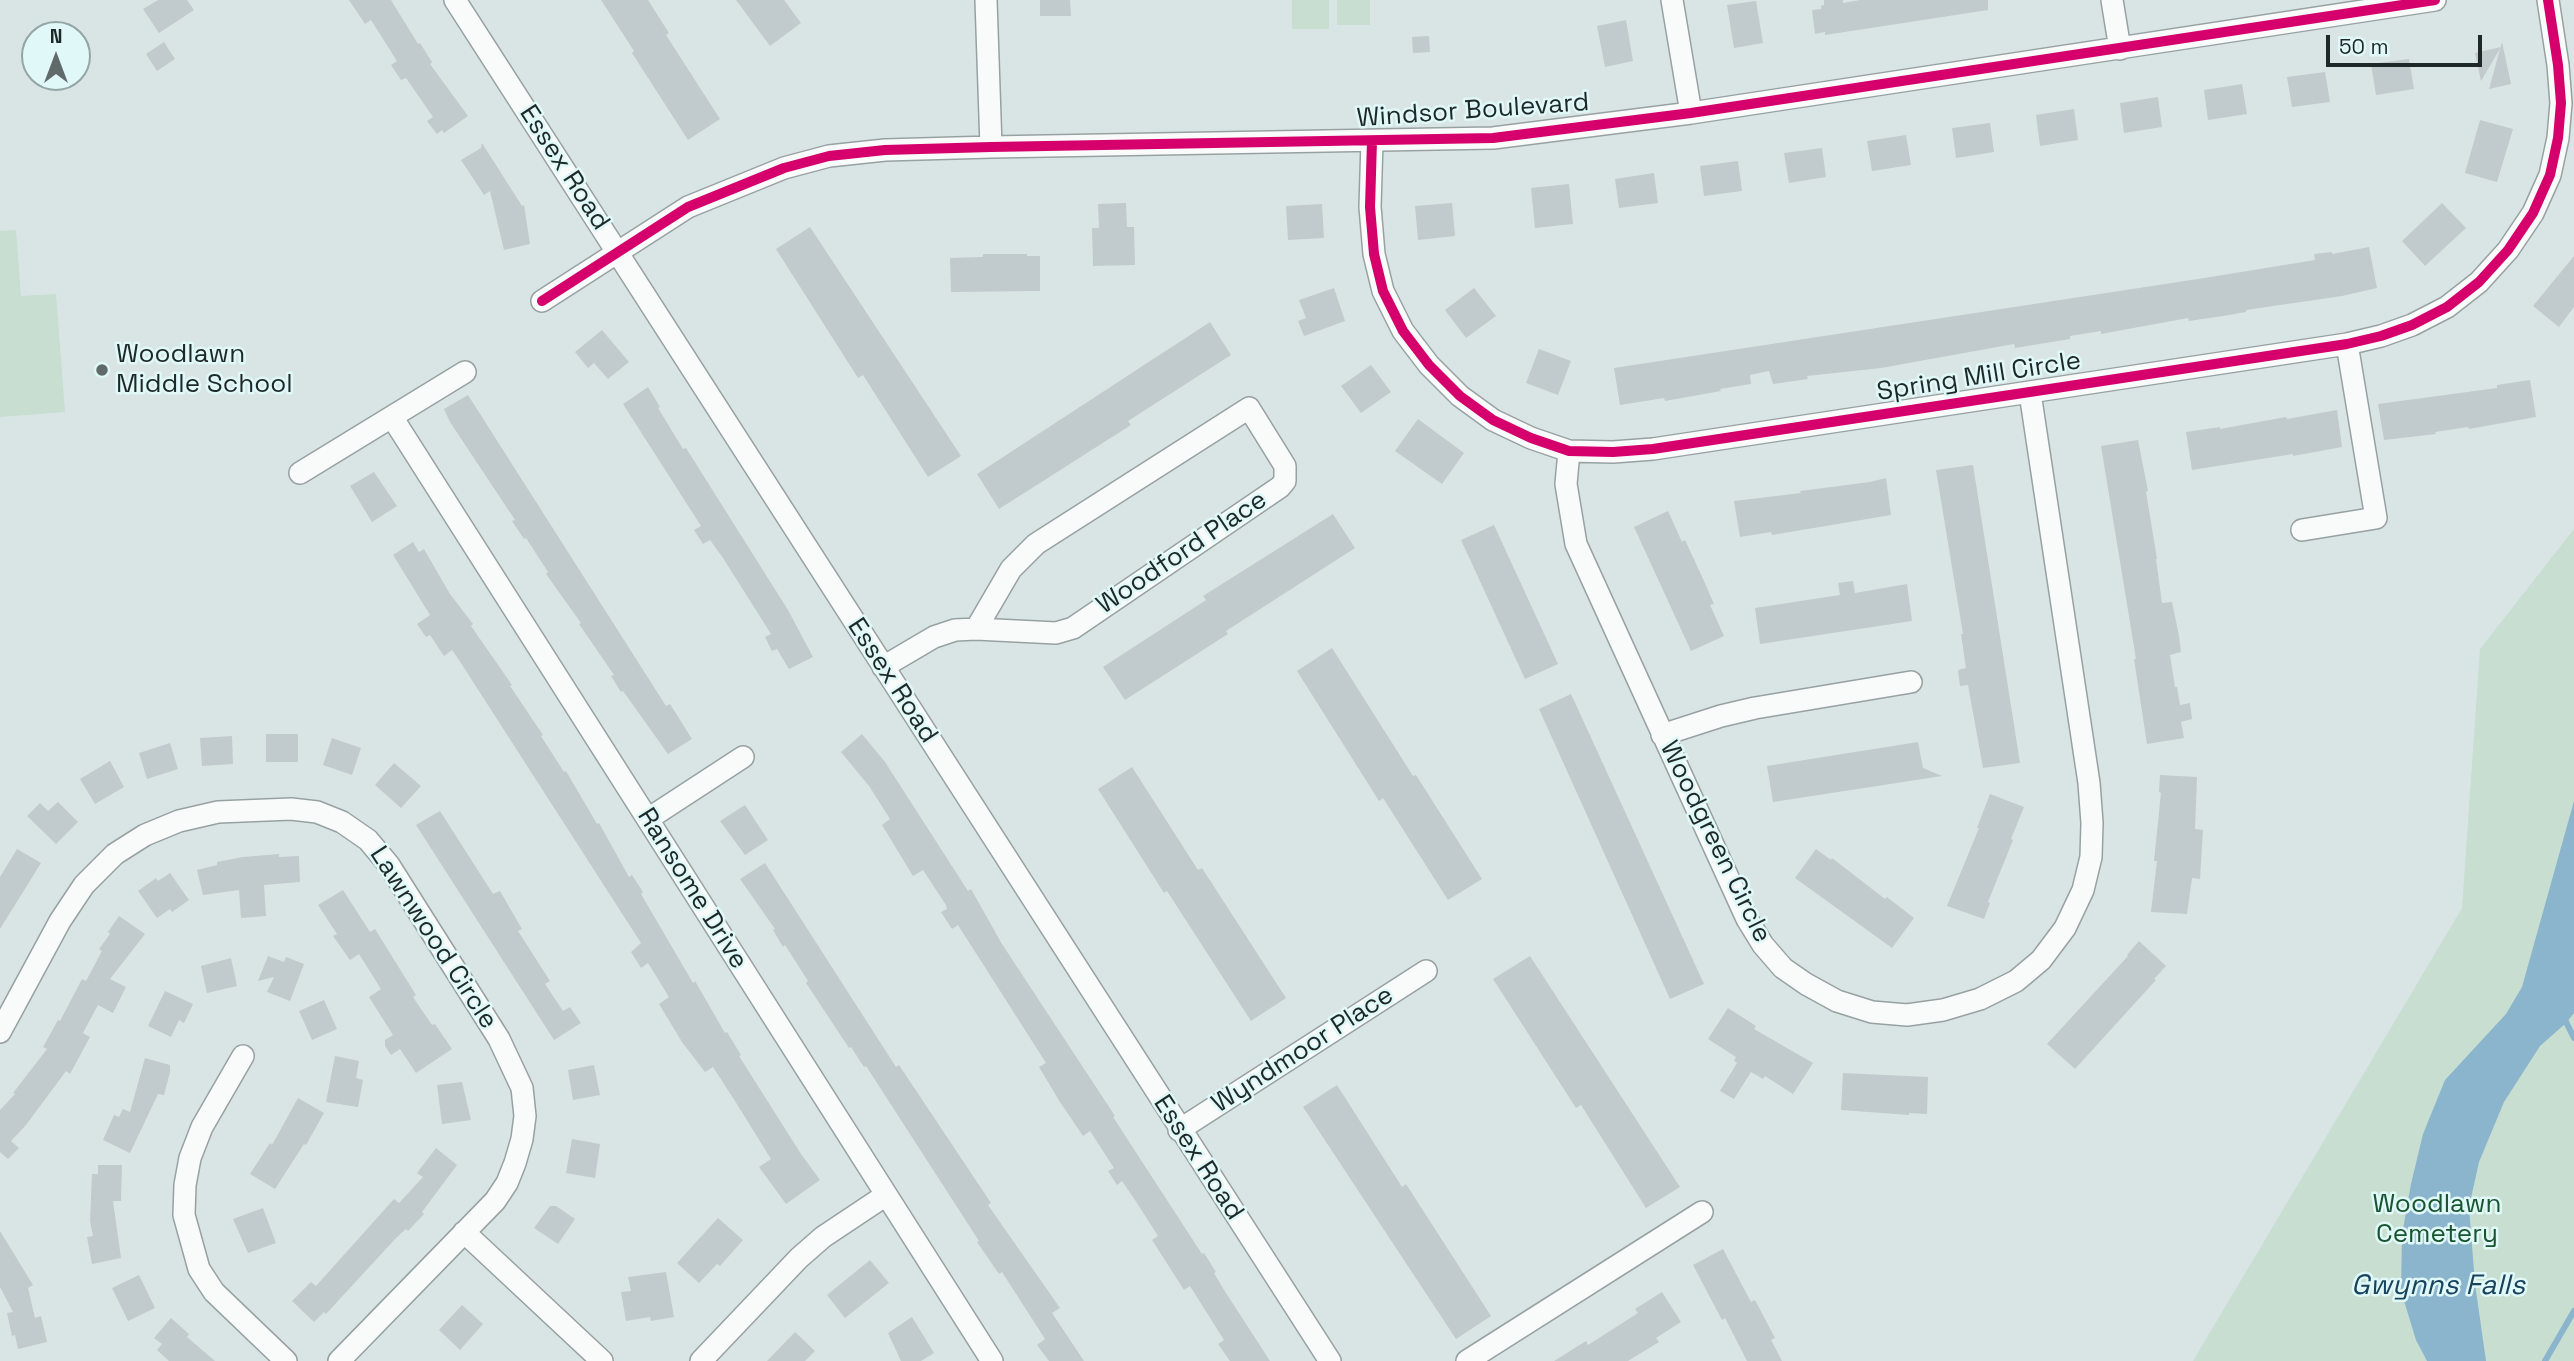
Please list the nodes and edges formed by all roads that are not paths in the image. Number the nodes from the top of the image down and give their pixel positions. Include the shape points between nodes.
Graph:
1 (455, 0) edge
2 (986, 0) edge
3 (1672, 0) edge
4 (2112, 0) edge
5 (2435, 0) edge
6 (2548, 0) edge
7 (2120, 49) junction
8 (1691, 113) junction
9 (1372, 141) junction
10 (990, 147) junction
11 (618, 252) junction
12 (542, 301) dead end
13 (2347, 344) junction
14 (465, 372) dead end
15 (2030, 393) junction
16 (392, 417) junction
17 (1569, 451) junction
18 (300, 473) dead end
19 (2302, 530) dead end
20 (976, 629) junction
21 (883, 667) junction
22 (1911, 682) dead end
23 (1662, 735) junction
24 (743, 757) dead end
25 (648, 819) junction
26 (1426, 971) dead end
27 (0, 1032) edge
28 (243, 1056) dead end
29 (1179, 1129) junction
30 (886, 1195) junction
31 (1702, 1212) dead end
32 (464, 1232) junction
33 (286, 1361) edge
34 (339, 1361) edge
35 (602, 1361) edge
36 (701, 1361) edge
37 (992, 1361) edge
38 (1330, 1361) edge
39 (1467, 1361) edge

1 - 11 street, Essex Road
2 - 10 street
3 - 8 street
4 - 7 street
5 - 7 street, Windsor Boulevard
6 - 13 street, Spring Mill Circle via 2561,103 2550,175 2533,213 2479,282 2447,307 2412,325
7 - 8 street, Windsor Boulevard
8 - 9 street, Windsor Boulevard via 1493,138
9 - 10 street, Windsor Boulevard
9 - 17 street, Spring Mill Circle via 1374,254 1383,291 1403,331 1460,396 1493,420
10 - 11 street, Windsor Boulevard via 885,150 829,156 784,168 688,208
11 - 12 street, Windsor Boulevard
11 - 21 street, Essex Road
13 - 15 street, Spring Mill Circle
13 - 19 street via 2376,518
14 - 16 street
15 - 17 street, Spring Mill Circle via 1653,449
15 - 23 street, Woodgreen Circle via 2092,823 2091,858 2083,890 2065,928 2041,960 2016,981 1980,999 1907,1015 1872,1012 1837,1001 1807,984 1783,968 1747,919
16 - 18 street
16 - 25 street, Ransome Drive
17 - 23 street, Woodgreen Circle via 1566,484 1576,544
20 - 20 street, Woodford Place via 1011,569 1030,549 1249,408 1285,466 1280,487 1073,628 1056,633
20 - 21 street, Woodford Place via 934,637
21 - 29 street, Essex Road
22 - 23 street via 1755,708
24 - 25 street
25 - 30 street, Ransome Drive
26 - 29 street, Wyndmoor Place
27 - 32 street, Lawnwood Circle via 84,885 115,854 145,835 218,812 291,809 317,812 342,822 368,840 389,865 499,1039 522,1088 522,1139 507,1183
28 - 33 street via 190,1158 184,1215 199,1269 214,1292
29 - 38 street, Essex Road
30 - 36 street via 799,1258
30 - 37 street, Ransome Drive
31 - 39 street
32 - 34 street, Lawnwood Circle
32 - 35 street

